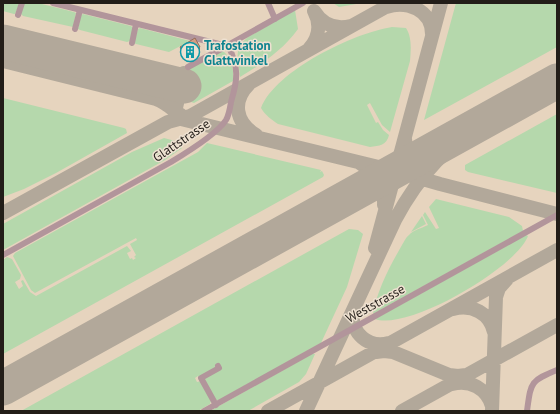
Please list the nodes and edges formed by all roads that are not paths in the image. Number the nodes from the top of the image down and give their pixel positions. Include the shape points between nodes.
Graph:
1 (22, 3) edge
2 (53, 3) edge
3 (268, 3) edge
4 (303, 3) edge
5 (80, 10) junction
6 (18, 15) dead end
7 (275, 19) junction
8 (136, 24) junction
9 (75, 29) dead end
10 (132, 43) dead end
11 (226, 45) junction
12 (188, 67) dead end
13 (557, 215) edge
14 (3, 255) edge
15 (218, 366) dead end
16 (557, 370) edge
17 (216, 404) junction
18 (204, 411) edge
19 (527, 411) edge

1 - 6 lane
2 - 5 lane
3 - 7 lane
4 - 7 lane
5 - 8 lane
5 - 9 lane
7 - 11 lane
8 - 10 lane
8 - 11 lane
11 - 12 lane
11 - 14 lane, Glattstrasse via 236,65 237,79 226,119 220,127 171,162
13 - 17 lane, Weststrasse
15 - 17 lane via 220,368 200,378
16 - 19 lane via 534,382
17 - 18 lane, Weststrasse

